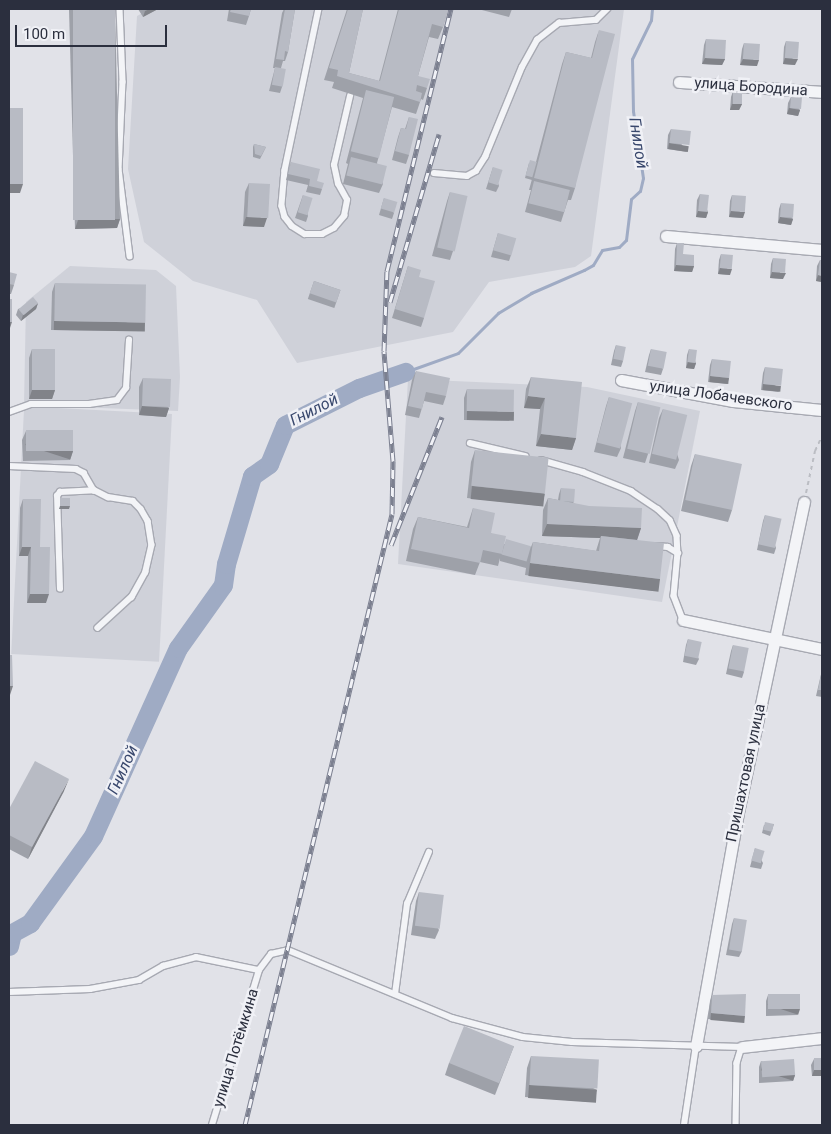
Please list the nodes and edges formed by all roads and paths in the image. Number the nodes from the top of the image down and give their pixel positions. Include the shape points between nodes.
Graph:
1 (120, 9) edge
2 (319, 9) edge
3 (607, 9) edge
4 (679, 82) dead end
5 (822, 92) edge
6 (350, 96) dead end
7 (434, 173) dead end
8 (666, 236) dead end
9 (822, 250) edge
10 (130, 256) dead end
11 (129, 340) dead end
12 (620, 380) dead end
13 (822, 410) edge
14 (9, 412) edge
15 (822, 436) edge
16 (470, 443) dead end
17 (9, 466) edge
18 (94, 490) junction
19 (804, 502) joint
20 (649, 545) edge
21 (678, 553) junction
22 (60, 589) dead end
23 (682, 620) joint
24 (98, 628) dead end
25 (774, 640) junction
26 (822, 649) edge
27 (429, 852) dead end
28 (259, 970) junction
29 (9, 992) edge
30 (395, 994) junction
31 (822, 1038) edge
32 (696, 1046) junction
33 (742, 1047) junction
34 (212, 1125) edge
35 (684, 1125) edge
36 (736, 1125) edge

1 - 10 lane via 123,82 119,168
2 - 6 lane via 285,170 282,206 292,226 306,234 322,234 334,228 344,216 348,200 338,184 334,165
3 - 7 lane via 596,20 559,23 537,40 476,171 466,176
4 - 5 street, улица Бородина
8 - 9 street
11 - 14 lane via 126,388 117,400 89,404 31,404
12 - 13 street, улица Лобачевского via 733,401
15 - 19 path via 815,451
16 - 21 lane via 563,466 631,491 670,520 677,536
17 - 18 lane via 76,469 84,473
18 - 22 lane via 60,492 57,496
18 - 24 lane via 108,497 133,501 148,521 152,545 146,572 132,597
19 - 25 street, Пришахтовая улица
20 - 21 lane via 668,547
21 - 23 lane via 674,596
23 - 25 street
25 - 26 street
25 - 32 street, Пришахтовая улица via 737,817
27 - 30 lane via 407,904
28 - 29 lane via 196,957 163,966 139,980 90,989
28 - 30 lane via 271,954 288,950
28 - 34 lane, улица Потёмкина
30 - 32 lane via 452,1018 523,1037
31 - 33 street
32 - 33 lane
32 - 35 lane
33 - 36 lane via 737,1063

